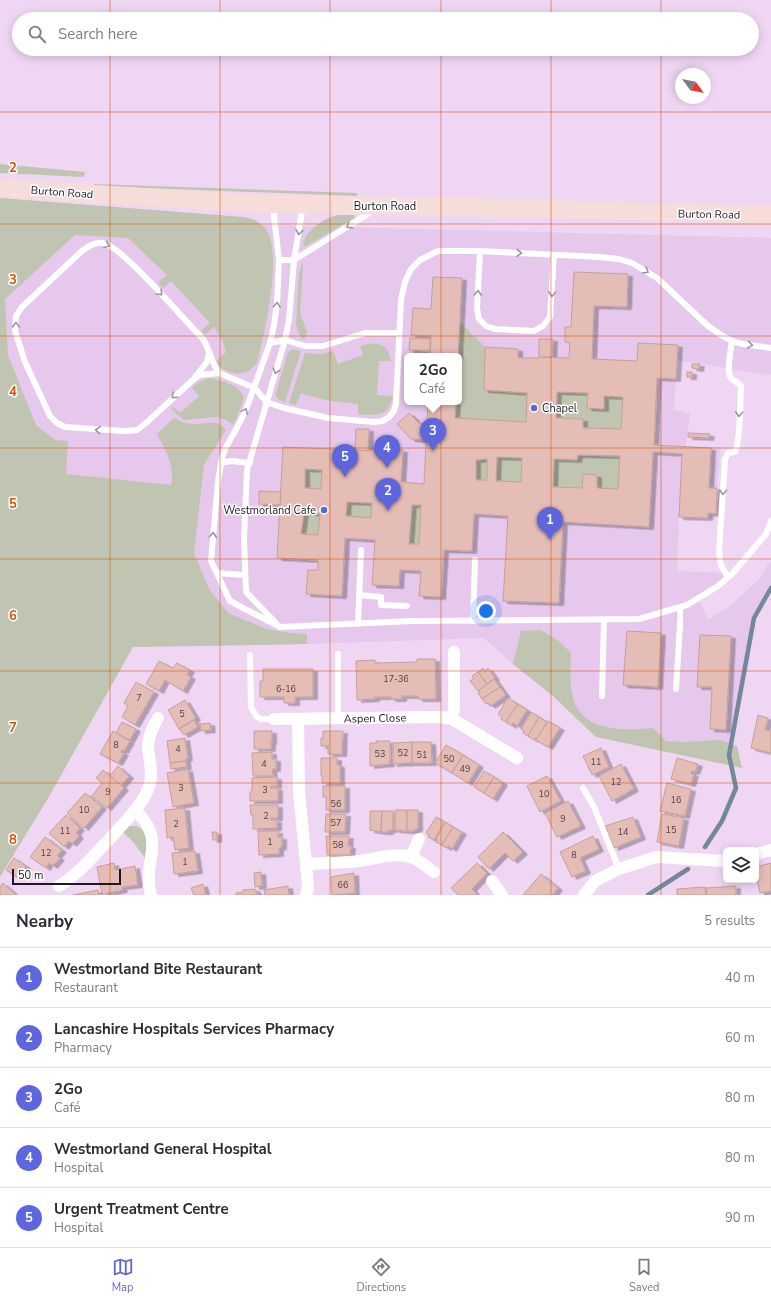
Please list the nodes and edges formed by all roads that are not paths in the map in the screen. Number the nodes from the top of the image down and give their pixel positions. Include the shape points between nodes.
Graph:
1 (0, 188) edge
2 (274, 204) junction
3 (303, 204) junction
4 (382, 205) junction
5 (771, 215) edge
6 (480, 251) junction
7 (554, 255) junction
8 (279, 260) junction
9 (294, 260) junction
10 (399, 333) junction
11 (286, 340) junction
12 (732, 341) junction
13 (270, 343) junction
14 (771, 348) edge
15 (209, 353) junction
16 (220, 373) junction
17 (194, 379) junction
18 (255, 388) junction
19 (266, 402) junction
20 (221, 463) junction
21 (250, 463) junction
22 (771, 521) edge
23 (362, 550) dead end
24 (475, 560) dead end
25 (217, 573) junction
26 (245, 575) junction
27 (728, 577) junction
28 (359, 595) junction
29 (408, 606) dead end
30 (680, 607) junction
31 (604, 620) junction
32 (474, 621) junction
33 (358, 624) junction
34 (280, 627) junction
35 (454, 652) dead end
36 (338, 654) dead end
37 (250, 655) dead end
38 (676, 689) dead end
39 (602, 696) dead end
40 (158, 718) dead end
41 (274, 719) joint
42 (338, 719) junction
43 (452, 719) junction
44 (298, 720) junction
45 (517, 758) dead end
46 (583, 788) dead end
47 (135, 810) junction
48 (419, 839) dead end
49 (771, 850) edge
50 (759, 853) edge
51 (411, 858) junction
52 (723, 861) edge
53 (306, 864) junction
54 (619, 869) junction
55 (434, 872) dead end
56 (492, 881) dead end
57 (59, 886) dead end
58 (151, 895) edge
59 (306, 895) edge
60 (502, 895) edge
61 (584, 895) edge

1 - 2 main road, Burton Road
2 - 3 main road, Burton Road
2 - 8 lane
3 - 4 main road, Burton Road
3 -> 9 lane
4 - 5 main road, Burton Road
4 -> 9 lane
6 -> 7 lane
7 -> 6 lane via 550,317 543,326 534,331 495,329 486,326 479,319 477,308
6 - 10 lane via 438,251 420,260 411,269 401,300
7 -> 12 lane via 619,259 632,263 657,278 708,326
8 - 9 lane
13 -> 8 lane via 277,303
9 - 11 lane
10 - 11 lane via 365,333 323,346 305,346
10 - 19 lane via 396,403 394,411 383,422 328,418
11 - 13 lane
11 -> 19 lane
12 -> 14 lane
12 -> 27 lane via 729,374 732,380 738,381 741,386 737,447 735,452 728,454 724,459 719,552 721,566
13 - 18 lane
15 - 16 lane
15 - 17 lane via 207,362
17 -> 15 lane via 136,430 125,432 65,427 50,416 44,403 15,331 16,316 22,307 83,250 92,244 102,243 110,246 138,270 202,338
16 - 17 lane
16 - 18 lane
18 - 19 lane
20 -> 18 lane via 225,449
19 - 21 lane
20 - 21 lane
25 -> 20 lane via 211,561
21 - 26 lane via 247,470
22 - 27 lane via 766,534
23 - 28 lane
24 - 32 lane
25 - 26 lane
25 - 34 lane via 230,601
26 - 34 lane via 246,592
27 - 30 lane via 711,590
28 - 29 lane via 382,597 381,605
28 - 33 lane
30 - 31 lane via 638,619
30 - 38 lane
31 - 32 lane
31 - 39 lane
32 - 33 lane
33 - 34 lane
35 - 43 street
36 - 42 lane
37 - 41 lane, Aspen Close via 250,707 261,719
40 - 47 street via 149,741 150,783
41 - 44 street, Aspen Close
42 - 43 street, Aspen Close via 441,716
42 - 44 street, Aspen Close
43 - 45 street, Aspen Close
44 - 53 street via 299,792
46 - 54 lane via 594,807
47 - 57 street via 78,872
47 - 58 street via 148,825 152,836 148,880
48 - 51 street
49 - 50 street
51 - 53 street via 391,856
51 - 55 street
52 - 54 street via 656,857
53 - 59 street
54 - 61 street via 595,881
56 - 60 street

